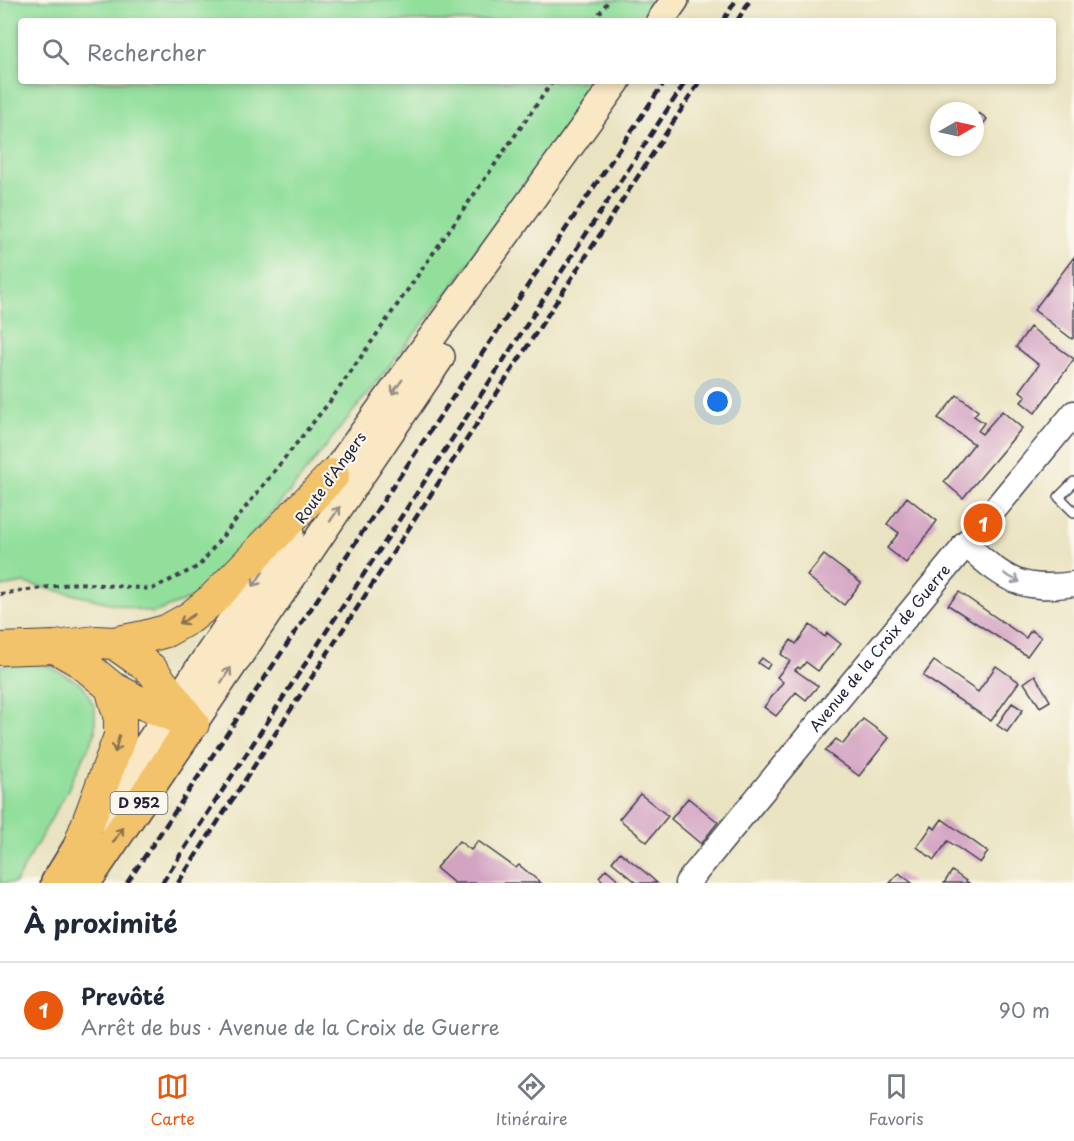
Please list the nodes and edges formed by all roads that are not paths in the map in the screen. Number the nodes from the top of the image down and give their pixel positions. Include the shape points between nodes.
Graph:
1 (675, 0) edge
2 (662, 18) edge
3 (615, 84) edge
4 (620, 84) edge
5 (1074, 412) edge
6 (333, 475) junction
7 (1074, 482) edge
8 (1074, 512) edge
9 (964, 544) junction
10 (1074, 584) edge
11 (114, 643) junction
12 (55, 647) junction
13 (0, 649) edge
14 (111, 687) junction
15 (179, 713) junction
16 (80, 844) junction
17 (56, 883) edge
18 (85, 883) edge
19 (687, 883) edge

1 - 2 main road
3 -> 6 main road, Route d'Angers / D 952
15 -> 4 main road, Route d'Angers / D 952 via 551,195
5 - 9 street, Avenue de la Croix de Guerre
6 -> 11 highway via 191,617 166,631
6 -> 15 main road, Route d'Angers / D 952
7 - 8 lane via 1059,497
9 -> 10 street via 997,570 1028,586
9 - 19 street, Avenue de la Croix de Guerre
11 - 12 highway
11 - 15 highway via 151,669
12 - 13 highway
12 - 14 highway
14 - 15 highway
14 -> 16 highway via 120,719 120,736
15 - 16 main road, Route d'Angers / D 952
18 -> 15 main road, Route d'Angers / D 952
16 - 17 main road, Route d'Angers / D 952

